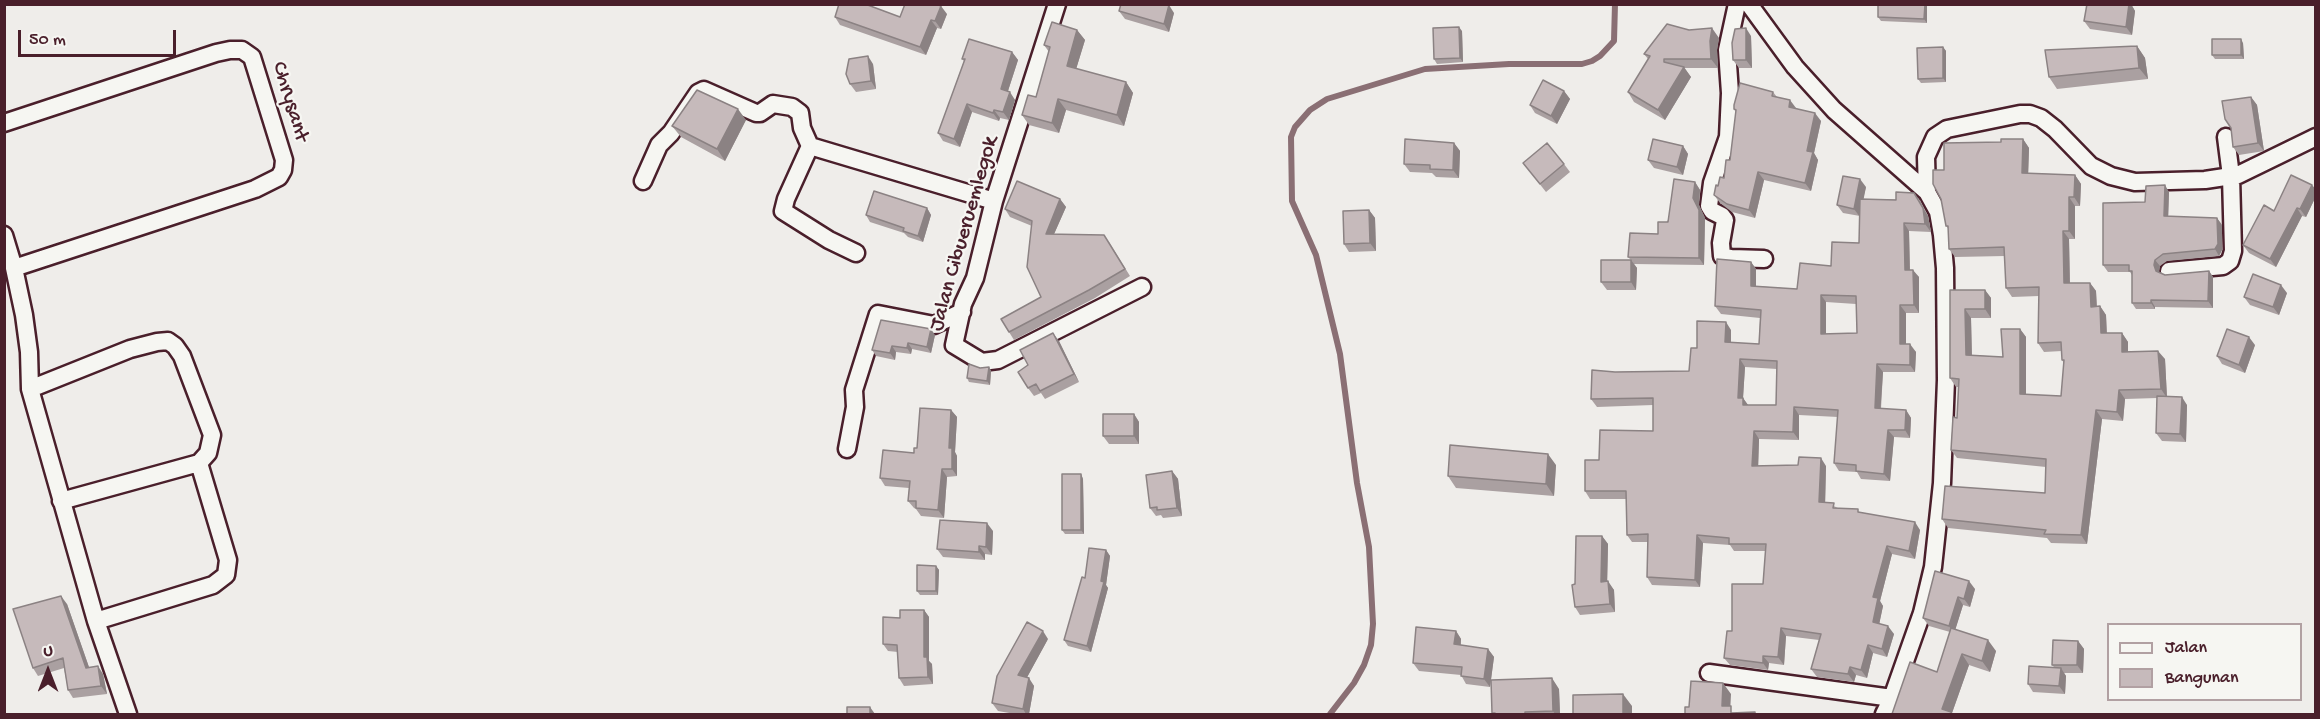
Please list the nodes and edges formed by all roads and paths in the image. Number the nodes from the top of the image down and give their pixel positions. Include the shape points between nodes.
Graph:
1 (1057, 4) edge
2 (1737, 4) edge
3 (1749, 4) edge
4 (4, 123) edge
5 (2316, 136) edge
6 (2226, 137) dead end
7 (810, 146) junction
8 (2231, 176) junction
9 (643, 182) dead end
10 (1927, 192) junction
11 (994, 201) junction
12 (4, 235) edge
13 (856, 253) dead end
14 (1764, 259) dead end
15 (14, 268) junction
16 (2169, 270) dead end
17 (1142, 286) dead end
18 (962, 312) junction
19 (30, 389) junction
20 (847, 449) dead end
21 (199, 463) junction
22 (61, 501) junction
23 (96, 621) junction
24 (1709, 673) dead end
25 (1892, 698) junction
26 (128, 714) edge
27 (1884, 714) edge

1 - 11 street, Jalan Cibueruemlegok
2 - 14 street via 1727,50 1728,137 1712,183 1710,206 1725,220 1722,256
3 - 10 street via 1827,103
4 - 15 street, Chrysant via 216,53 242,50 252,57 284,160 279,177 255,189
5 - 8 street
6 - 8 street
7 - 9 street via 800,113 792,107 773,104 756,113 702,90 659,145
7 - 11 street
7 - 13 street via 783,211
8 - 10 street via 2135,182 2111,176 2091,166 2041,118 2020,114 1947,129 1935,137 1926,157
8 - 16 street via 2230,261 2223,266
10 - 25 street via 1938,212 1945,268 1942,483 1927,598
11 - 18 street, Jalan Cibueruemlegok via 975,278
12 - 15 street
15 - 19 street via 29,352
17 - 18 street, Jalan Cibueruemlegok via 998,360 982,362 954,345
18 - 20 street via 934,326 878,314 854,390
19 - 21 street via 130,350 168,342 182,356 212,435 208,453
19 - 22 street
21 - 22 street
21 - 23 street via 228,560 226,575 213,585
22 - 23 street
23 - 26 street
24 - 25 street
25 - 27 street

